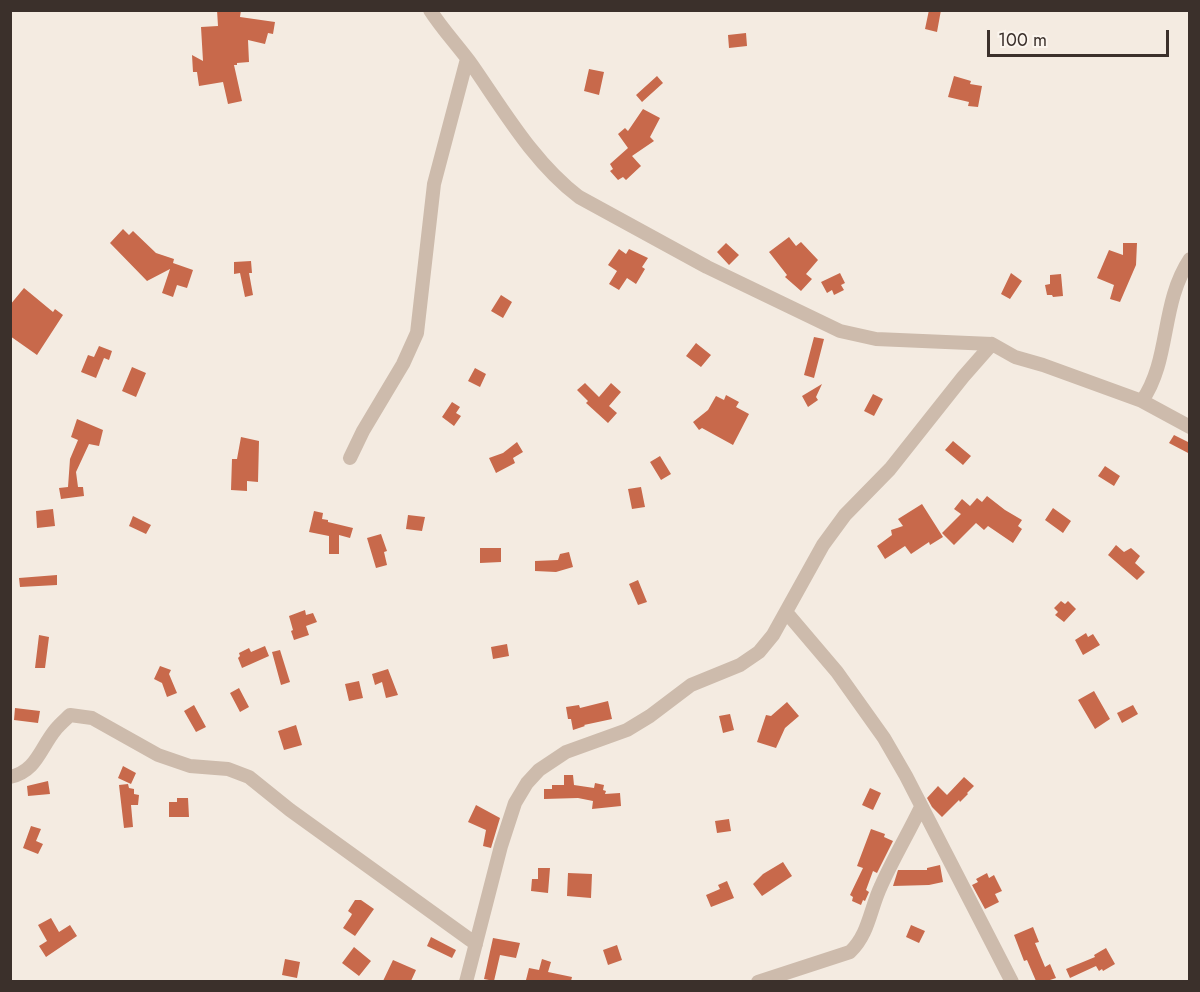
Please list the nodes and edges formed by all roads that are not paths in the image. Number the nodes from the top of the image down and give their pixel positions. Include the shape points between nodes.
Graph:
1 (430, 10) edge
2 (467, 59) junction
3 (1190, 259) edge
4 (992, 344) junction
5 (1142, 401) junction
6 (1190, 427) edge
7 (350, 458) dead end
8 (786, 612) junction
9 (10, 777) edge
10 (921, 807) junction
11 (476, 944) junction
12 (466, 981) edge
13 (758, 981) edge
14 (1012, 981) edge

1 - 2 street
2 - 4 street via 542,162 564,185 707,267 821,323 857,336
2 - 7 street via 434,184 417,333
3 - 5 street via 1173,292 1156,372
4 - 5 street via 1015,357
4 - 8 street via 890,469 845,515
5 - 6 street
8 - 10 street via 837,672 884,738
8 - 11 street via 759,652 740,665 691,685 627,730 567,752 539,770 515,803
9 - 11 street via 34,764 70,715 92,718 158,755 190,766 228,769 249,777
10 - 13 street via 855,947 850,952
10 - 14 street
11 - 12 street

